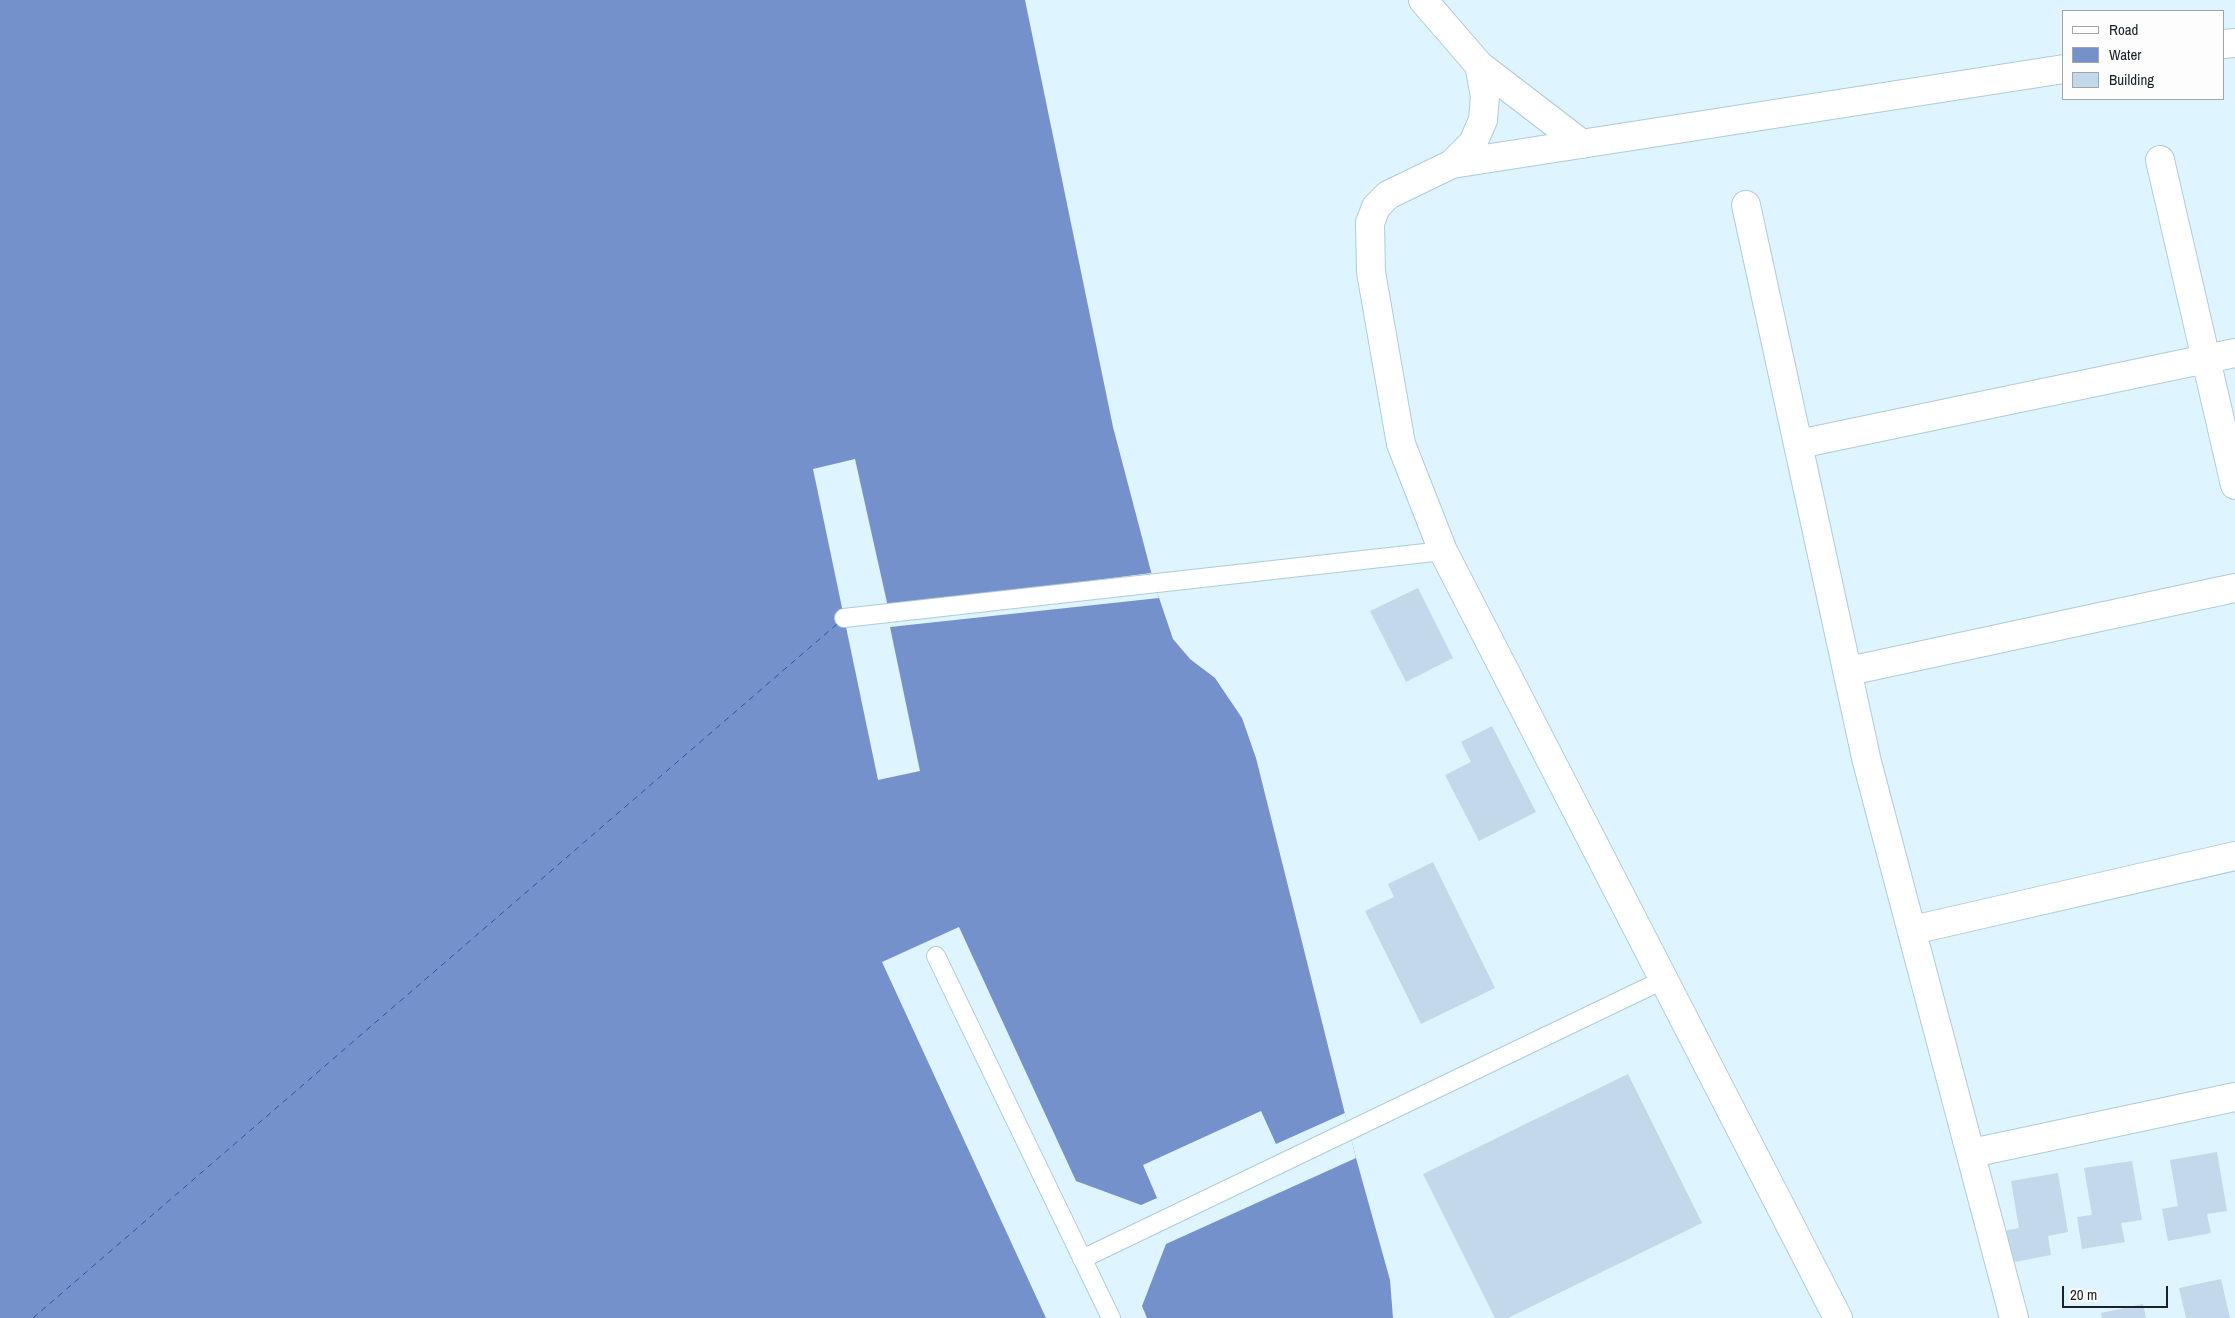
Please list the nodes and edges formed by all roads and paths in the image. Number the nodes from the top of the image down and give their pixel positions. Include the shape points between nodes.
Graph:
1 (1423, 0) edge
2 (1480, 65) junction
3 (2062, 69) edge
4 (1582, 144) junction
5 (2160, 160) dead end
6 (1452, 164) junction
7 (1746, 205) dead end
8 (2235, 353) edge
9 (2206, 360) junction
10 (1799, 444) junction
11 (2235, 485) edge
12 (1442, 552) junction
13 (2235, 588) edge
14 (844, 618) dead end
15 (1849, 671) junction
16 (2235, 856) edge
17 (1913, 930) junction
18 (936, 956) dead end
19 (1665, 980) junction
20 (2235, 1097) edge
21 (1972, 1153) junction
22 (1082, 1259) junction
23 (1111, 1318) edge
24 (1838, 1318) edge
25 (2014, 1318) edge

1 - 2 street
2 - 4 street
2 - 6 street via 1485,96 1483,120 1473,143
3 - 4 street
4 - 6 street
5 - 9 street
6 - 12 street via 1388,195 1376,207 1370,223 1371,272 1401,444
7 - 10 street
8 - 9 street
9 - 10 street
9 - 11 street
10 - 15 street
12 - 14 lane
12 - 19 street
13 - 15 street
15 - 17 street via 1867,762
16 - 17 street
17 - 21 street
18 - 22 lane
19 - 22 lane
19 - 24 street
20 - 21 street
21 - 25 street
22 - 23 lane

